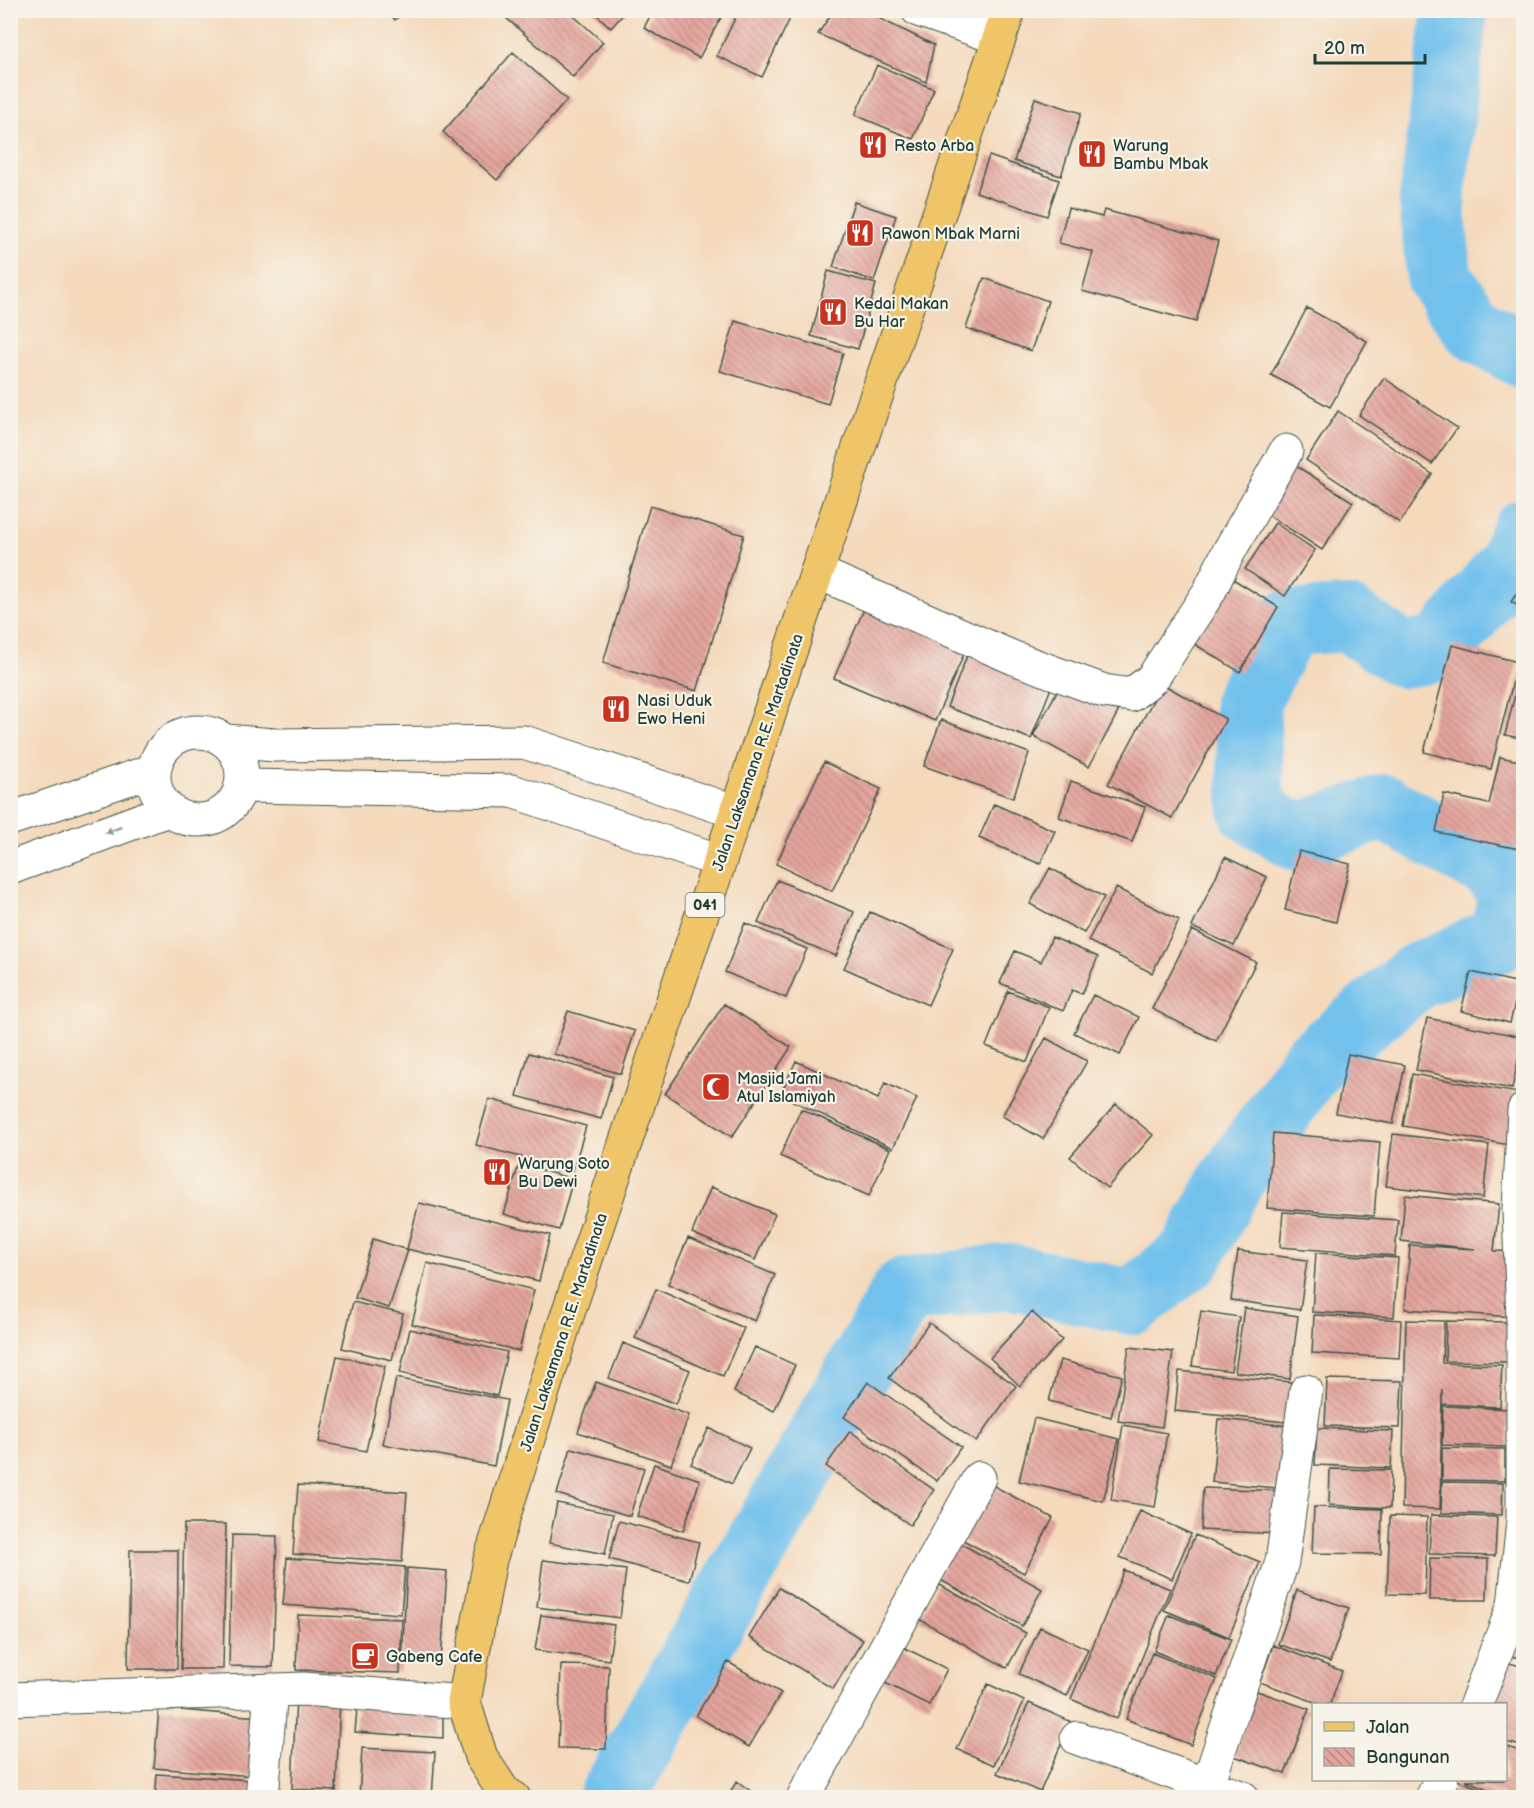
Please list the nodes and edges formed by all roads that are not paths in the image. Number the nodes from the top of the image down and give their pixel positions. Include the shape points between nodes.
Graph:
1 (918, 10) edge
2 (1004, 24) edge
3 (1286, 451) dead end
4 (817, 572) junction
5 (226, 741) junction
6 (154, 770) junction
7 (241, 786) junction
8 (168, 810) junction
9 (736, 812) junction
10 (10, 819) edge
11 (720, 861) junction
12 (10, 868) edge
13 (1524, 1110) edge
14 (1521, 1210) edge
15 (1306, 1392) dead end
16 (979, 1478) dead end
17 (272, 1690) junction
18 (10, 1698) edge
19 (464, 1702) junction
20 (1476, 1703) edge
21 (1077, 1738) dead end
22 (1440, 1781) edge
23 (1208, 1784) junction
24 (507, 1796) edge
25 (262, 1797) edge
26 (803, 1797) edge
27 (1243, 1797) edge
28 (1432, 1797) edge

1 - 2 street
2 - 4 main road, Jalan Laksamana R.E. Martadinata / 041
3 - 4 street via 1209,592 1152,679 1131,696 1104,692 1014,658
4 - 9 main road, Jalan Laksamana R.E. Martadinata / 041
5 - 6 street via 212,733 196,731 181,735 158,755
5 - 7 street via 237,754 242,769
5 - 9 street via 275,745 524,742
6 - 8 street via 159,799
6 - 10 street
7 - 8 street via 225,812 211,818 196,821
7 - 11 street via 512,791
8 -> 12 street
9 - 11 main road, Jalan Laksamana R.E. Martadinata / 041
11 - 19 main road, Jalan Laksamana R.E. Martadinata / 041 via 565,1322 490,1560
13 - 14 street
14 - 20 street via 1523,1522 1514,1605
15 - 23 street via 1282,1562
16 - 26 street
17 - 18 street
17 - 19 street
17 - 25 street
19 - 24 main road, Jalan Laksamana R.E. Martadinata / 041 via 481,1757
21 - 23 street
22 - 28 street
23 - 27 street

